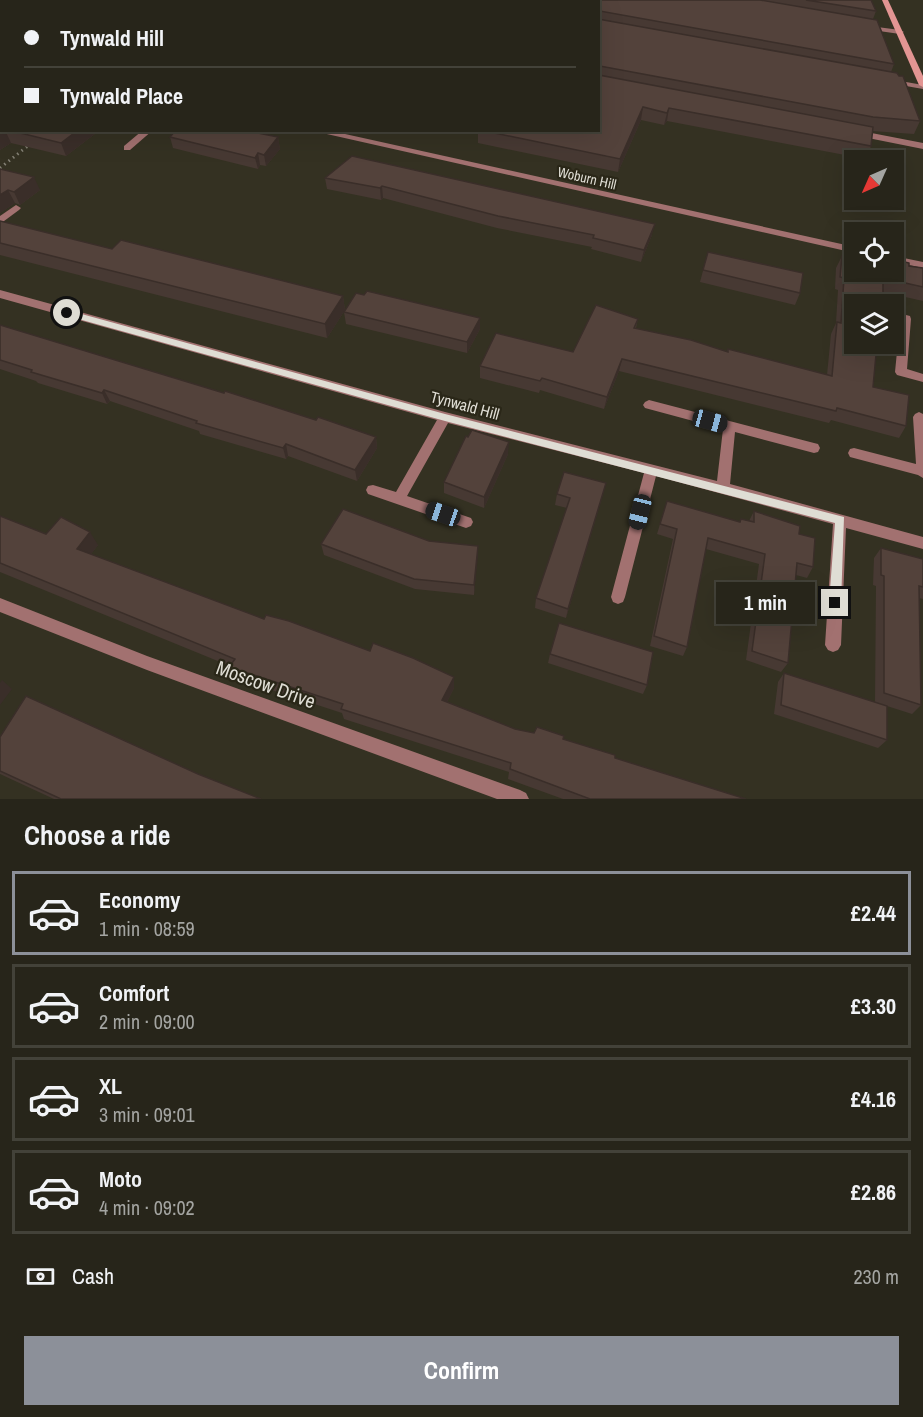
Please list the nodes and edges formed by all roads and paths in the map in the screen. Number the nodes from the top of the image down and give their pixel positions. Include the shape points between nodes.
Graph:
1 (885, 0) edge
2 (854, 25) edge
3 (900, 32) junction
4 (888, 80) edge
5 (923, 86) edge
6 (842, 130) edge
7 (147, 132) edge
8 (322, 132) edge
9 (33, 143) edge
10 (923, 146) edge
11 (127, 148) dead end
12 (0, 168) edge
13 (16, 208) edge
14 (0, 221) edge
15 (844, 248) edge
16 (904, 261) edge
17 (923, 265) edge
18 (0, 294) edge
19 (904, 318) edge
20 (904, 340) edge
21 (903, 354) edge
22 (923, 378) edge
23 (650, 405) dead end
24 (445, 417) junction
25 (919, 417) dead end
26 (730, 426) junction
27 (814, 448) dead end
28 (854, 453) dead end
29 (651, 469) junction
30 (923, 472) edge
31 (723, 488) junction
32 (373, 490) dead end
33 (399, 499) junction
34 (840, 520) junction
35 (465, 522) dead end
36 (923, 543) edge
37 (618, 597) dead end
38 (0, 605) edge
39 (833, 645) dead end
40 (520, 799) edge

1 - 3 main road
2 - 3 street
3 - 5 main road
4 - 5 street
6 - 10 street
7 - 11 street
8 - 15 street, Woburn Hill
9 - 12 path
13 - 14 street
16 - 17 street
18 - 24 street, Tynwald Hill
19 - 20 street
21 - 22 street via 901,372
23 - 26 street
24 - 29 street, Tynwald Hill
24 - 33 street
25 - 30 street
26 - 27 street
26 - 31 street
28 - 30 street
29 - 31 street, Tynwald Hill
29 - 37 street
31 - 34 street, Tynwald Hill
32 - 33 street
33 - 35 street
34 - 36 street, Tynwald Hill
34 - 39 street
38 - 40 street, Moscow Drive

